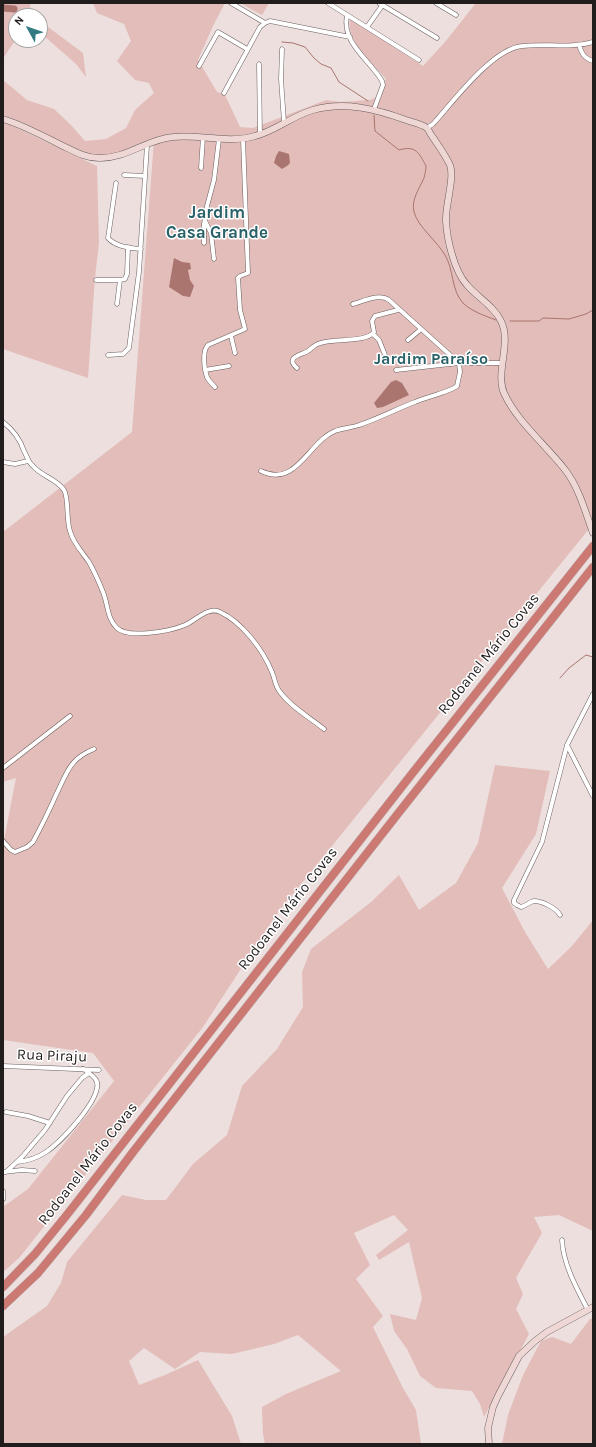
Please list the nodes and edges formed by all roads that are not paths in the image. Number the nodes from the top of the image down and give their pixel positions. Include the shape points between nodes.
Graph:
1 (231, 3) edge
2 (328, 3) edge
3 (436, 3) edge
4 (382, 4) edge
5 (348, 15) junction
6 (456, 15) dead end
7 (265, 23) junction
8 (367, 28) junction
9 (350, 38) junction
10 (437, 38) dead end
11 (593, 42) edge
12 (579, 45) junction
13 (247, 49) junction
14 (282, 49) dead end
15 (419, 60) dead end
16 (593, 61) edge
17 (259, 64) dead end
18 (199, 66) dead end
19 (224, 93) dead end
20 (374, 109) junction
21 (3, 119) edge
22 (284, 122) junction
23 (427, 128) junction
24 (260, 135) junction
25 (203, 137) junction
26 (219, 139) junction
27 (243, 139) junction
28 (147, 145) junction
29 (201, 168) dead end
30 (124, 175) dead end
31 (145, 176) junction
32 (116, 183) dead end
33 (204, 220) junction
34 (204, 243) dead end
35 (128, 247) junction
36 (141, 249) junction
37 (214, 259) dead end
38 (96, 280) dead end
39 (120, 280) junction
40 (118, 304) dead end
41 (353, 304) dead end
42 (398, 310) junction
43 (420, 330) junction
44 (373, 334) junction
45 (230, 336) junction
46 (408, 340) dead end
47 (234, 353) dead end
48 (108, 355) dead end
49 (385, 355) dead end
50 (458, 364) junction
51 (503, 364) junction
52 (229, 366) dead end
53 (297, 368) dead end
54 (205, 370) junction
55 (396, 370) dead end
56 (215, 387) dead end
57 (3, 422) edge
58 (28, 461) junction
59 (3, 462) edge
60 (261, 471) dead end
61 (593, 533) edge
62 (593, 546) edge
63 (593, 567) edge
64 (593, 694) edge
65 (70, 716) dead end
66 (324, 729) dead end
67 (567, 745) junction
68 (94, 749) dead end
69 (3, 768) edge
70 (593, 796) edge
71 (3, 842) edge
72 (560, 915) dead end
73 (3, 1066) edge
74 (83, 1069) junction
75 (99, 1070) dead end
76 (89, 1073) junction
77 (6, 1112) dead end
78 (50, 1123) junction
79 (17, 1162) junction
80 (35, 1171) dead end
81 (4, 1172) edge
82 (3, 1191) edge
83 (3, 1199) edge
84 (562, 1240) dead end
85 (3, 1286) edge
86 (3, 1306) edge
87 (591, 1309) edge
88 (489, 1444) edge

1 - 7 street
2 - 5 street
3 - 6 street
4 - 8 street
4 - 10 street
5 - 8 street
5 - 9 street via 346,24
7 - 9 street via 270,21
7 - 13 street
8 - 15 street
9 - 20 street via 382,81 383,85
11 - 12 street
12 - 16 street via 582,54
12 - 23 street via 523,46 509,50 481,71
13 - 18 street via 218,32
13 - 19 street
14 - 22 street
17 - 24 street
20 - 22 main road via 347,106 314,110
20 - 23 main road
21 - 28 main road via 84,156 110,158
22 - 24 main road
23 - 51 main road via 452,167 446,223 456,267 467,285 502,322 505,337
24 - 27 main road
25 - 26 main road
25 - 28 main road via 172,137
25 - 29 street
26 - 27 main road
26 - 33 street via 214,180
27 - 45 street via 248,274 238,278 240,310 245,330
28 - 31 street
30 - 31 street
31 - 36 street
32 - 35 street via 108,238
33 - 34 street
33 - 37 street via 211,233
35 - 36 street
35 - 39 street via 125,279
36 - 48 street via 129,348 123,354
38 - 39 street
39 - 40 street
41 - 42 street via 384,297
42 - 43 street
42 - 44 street via 375,316 372,321
43 - 46 street
43 - 50 street
44 - 49 street via 379,340
44 - 53 street via 317,344 292,360
45 - 47 street
45 - 54 street via 206,347
50 - 51 street
50 - 55 street
50 - 60 street via 459,379 455,388 358,426 335,431 288,472 276,476
51 - 61 main road via 502,381 505,394 525,423 568,472
52 - 54 street
54 - 56 street via 207,378
57 - 58 street via 11,428
58 - 59 street via 16,464
58 - 66 street via 64,490 72,538 89,563 103,593 109,615 118,629 126,633 152,632 184,626 207,612 220,612 255,642 280,693
62 - 85 highway, Rodoanel Mário Covas via 66,1216 35,1254
63 - 86 highway, Rodoanel Mário Covas via 86,1215 38,1273
64 - 67 street
65 - 69 street
67 - 70 street
67 - 72 street via 542,842 514,900 514,903 521,906 532,901 537,902 555,909
68 - 71 street via 80,756 65,773 33,842 15,852
73 - 74 street, Rua Piraju
74 - 75 street, Rua Piraju
74 - 76 street
76 - 78 street via 67,1096
76 - 79 street via 94,1077 97,1086 78,1122 54,1147 34,1158
77 - 78 street
78 - 79 street
79 - 81 street
80 - 81 street
82 - 83 street
84 - 87 street via 564,1255 578,1292
87 - 88 main road via 547,1332 519,1356 493,1407 488,1428

